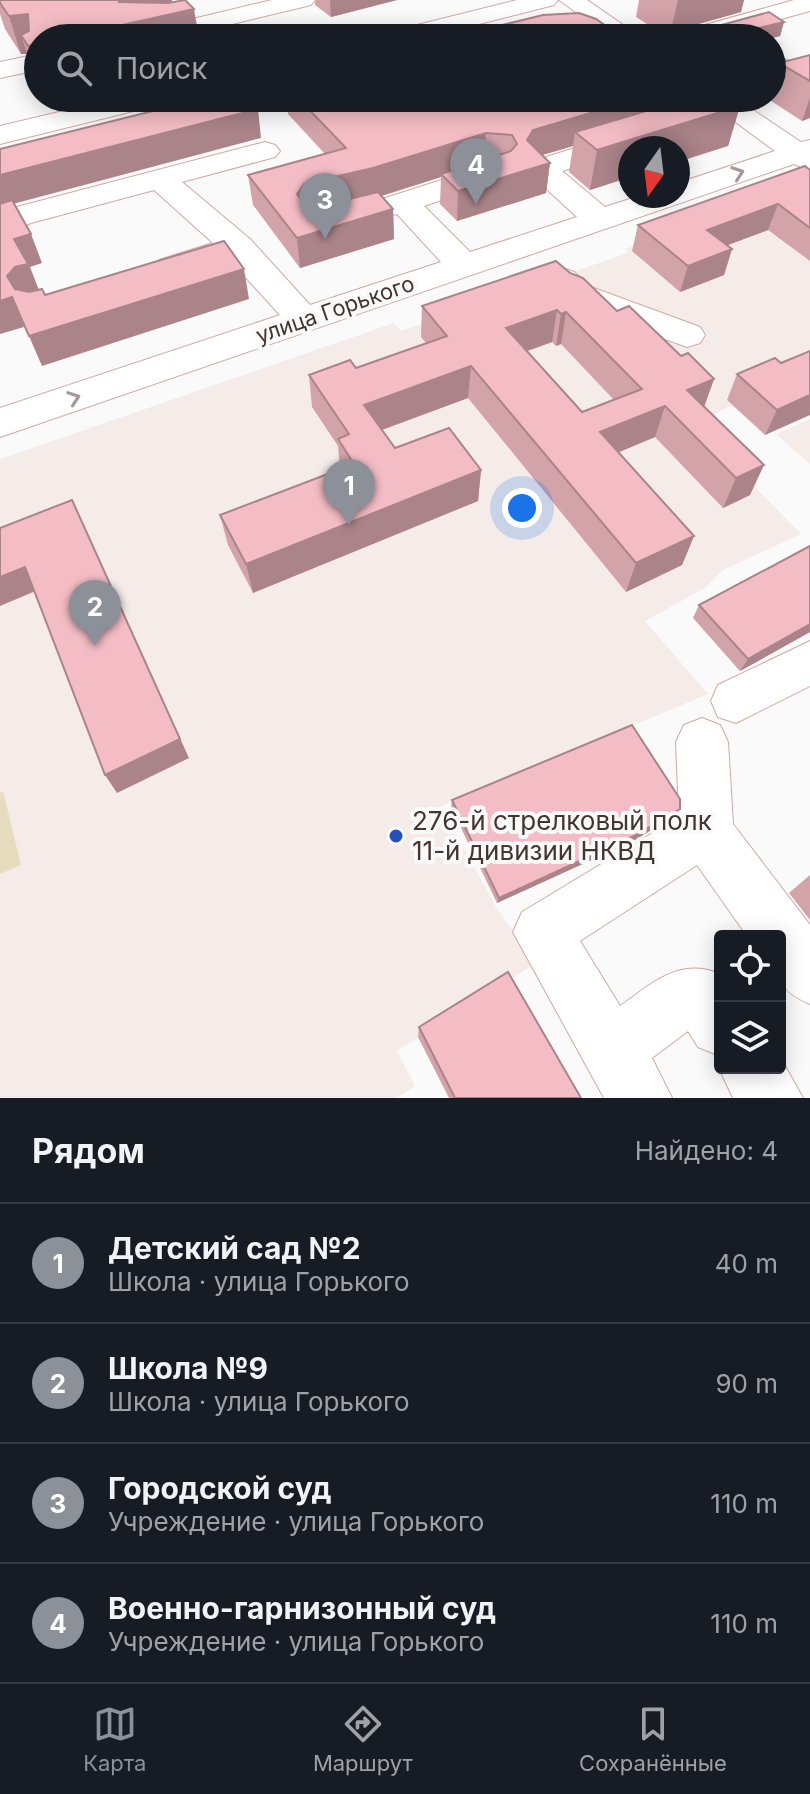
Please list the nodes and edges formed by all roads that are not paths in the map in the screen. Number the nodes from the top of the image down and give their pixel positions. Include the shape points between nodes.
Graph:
1 (201, 0) edge
2 (303, 0) edge
3 (546, 0) edge
4 (571, 0) edge
5 (810, 3) edge
6 (225, 20) junction
7 (207, 24) edge
8 (457, 24) edge
9 (608, 24) edge
10 (752, 24) edge
11 (24, 65) edge
12 (786, 69) edge
13 (0, 70) edge
14 (807, 80) edge
15 (94, 112) edge
16 (726, 112) edge
17 (660, 131) edge
18 (0, 135) edge
19 (265, 151) dead end
20 (806, 154) edge
21 (496, 172) edge
22 (160, 179) junction
23 (690, 189) edge
24 (403, 202) junction
25 (635, 208) edge
26 (600, 220) junction
27 (319, 224) edge
28 (0, 226) edge
29 (524, 245) junction
30 (238, 246) junction
31 (464, 266) junction
32 (147, 275) edge
33 (303, 320) junction
34 (687, 335) dead end
35 (6, 415) edge
36 (810, 662) edge
37 (707, 833) junction
38 (810, 974) edge
39 (714, 1016) edge
40 (626, 1074) edge
41 (754, 1074) edge
42 (771, 1098) edge

1 - 6 street
2 - 6 street
3 - 8 street
4 - 9 street
5 - 10 street
6 - 7 street
11 - 13 street
12 - 14 street
15 - 18 street
16 - 20 street
17 - 26 street via 541,168
19 - 22 street
23 -> 20 street
21 - 24 street
22 - 28 street
22 - 30 street
24 - 27 street
24 - 31 street
25 - 26 street, улица Горького
26 - 29 street, улица Горького
29 - 31 street, улица Горького
29 - 34 street via 579,295
30 - 32 street
30 - 33 street
31 - 33 street, улица Горького
35 -> 33 street, улица Горького
36 - 37 street via 719,721
37 - 38 street
37 - 40 street via 542,932
39 - 40 street via 700,996 680,1000
41 - 42 street

